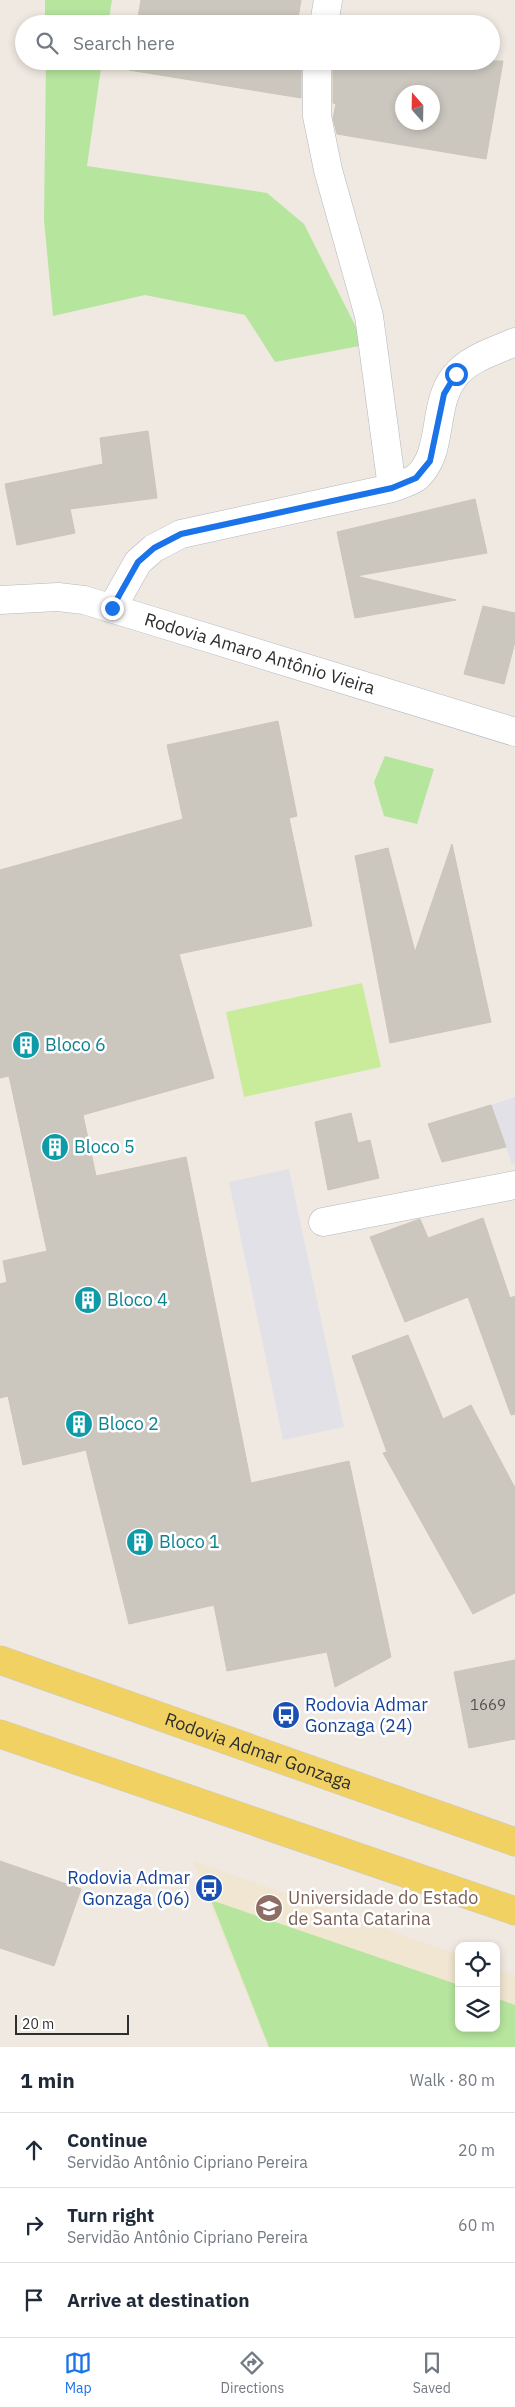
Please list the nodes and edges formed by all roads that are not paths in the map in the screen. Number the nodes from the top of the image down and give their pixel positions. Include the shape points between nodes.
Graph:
1 (328, 0) edge
2 (326, 15) edge
3 (317, 70) edge
4 (515, 342) edge
5 (392, 488) junction
6 (0, 600) edge
7 (112, 608) junction
8 (515, 732) edge
9 (515, 1185) edge
10 (323, 1222) dead end
11 (0, 1660) edge
12 (0, 1734) edge
13 (515, 1842) edge
14 (515, 1911) edge

1 - 2 street
3 - 5 street via 317,116 328,170 369,316
4 - 5 street via 476,359 456,374 444,394 430,461 416,478
5 - 7 street via 181,534 154,548 138,562
6 - 7 street, Rodovia Amaro Antônio Vieira via 58,597
7 - 8 street, Rodovia Amaro Antônio Vieira
9 - 10 street
11 - 13 main road, Rodovia Admar Gonzaga
12 - 14 main road

